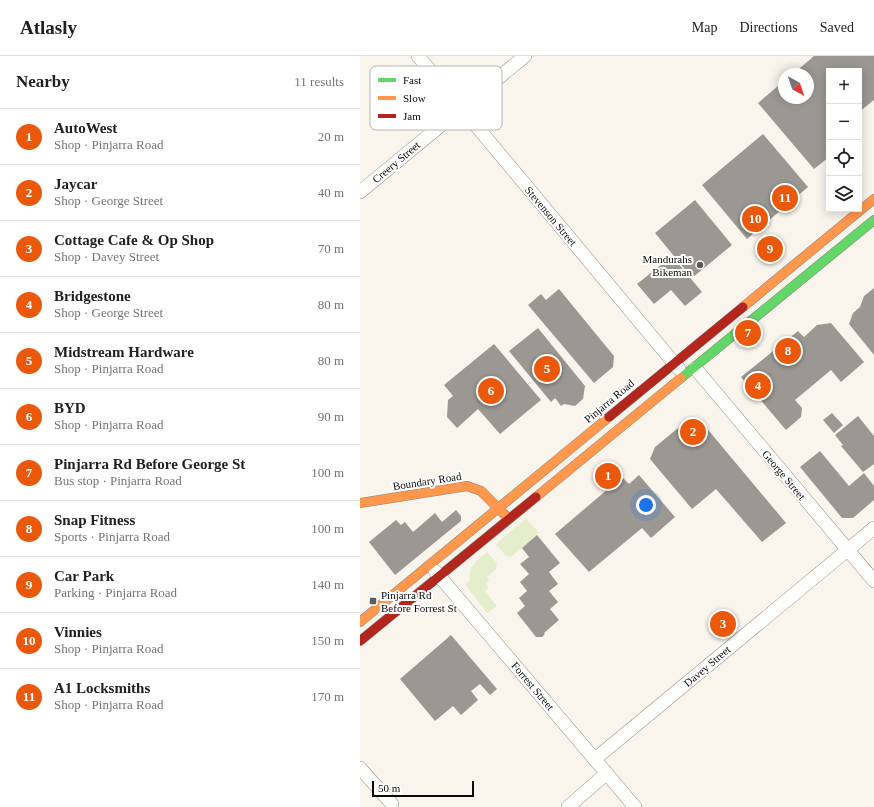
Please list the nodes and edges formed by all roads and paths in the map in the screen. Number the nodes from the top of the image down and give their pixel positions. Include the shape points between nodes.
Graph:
1 (418, 56) edge
2 (525, 56) edge
3 (426, 66) edge
4 (502, 75) edge
5 (435, 130) edge
6 (479, 130) edge
7 (360, 192) edge
8 (874, 199) edge
9 (874, 220) edge
10 (674, 363) junction
11 (690, 372) junction
12 (360, 503) edge
13 (499, 507) junction
14 (510, 519) junction
15 (874, 528) edge
16 (848, 550) junction
17 (430, 565) junction
18 (440, 577) junction
19 (874, 581) edge
20 (360, 622) edge
21 (360, 641) edge
22 (595, 759) junction
23 (360, 768) edge
24 (607, 773) junction
25 (392, 804) dead end
26 (568, 807) edge
27 (635, 807) edge

1 - 3 street, Stevenson Street
2 - 4 street, Creery Street
5 - 7 street, Creery Street
6 - 10 street, Stevenson Street
8 - 10 main road, Pinjarra Road
9 - 11 main road
10 - 11 street, Stevenson Street
10 - 13 main road, Pinjarra Road
11 - 14 main road
11 - 16 street, George Street
12 - 13 main road, Boundary Road via 467,486 481,491
13 - 14 main road, Boundary Road
13 - 17 main road, Pinjarra Road
14 - 18 main road
15 - 16 street, Davey Street
16 - 19 street, George Street
16 - 22 street, Davey Street
17 - 18 street, Forrest Street
17 - 20 main road, Pinjarra Road
18 - 21 main road
18 - 22 street, Forrest Street
22 - 24 street, Forrest Street
23 - 25 street
24 - 26 street
24 - 27 street, Forrest Street

